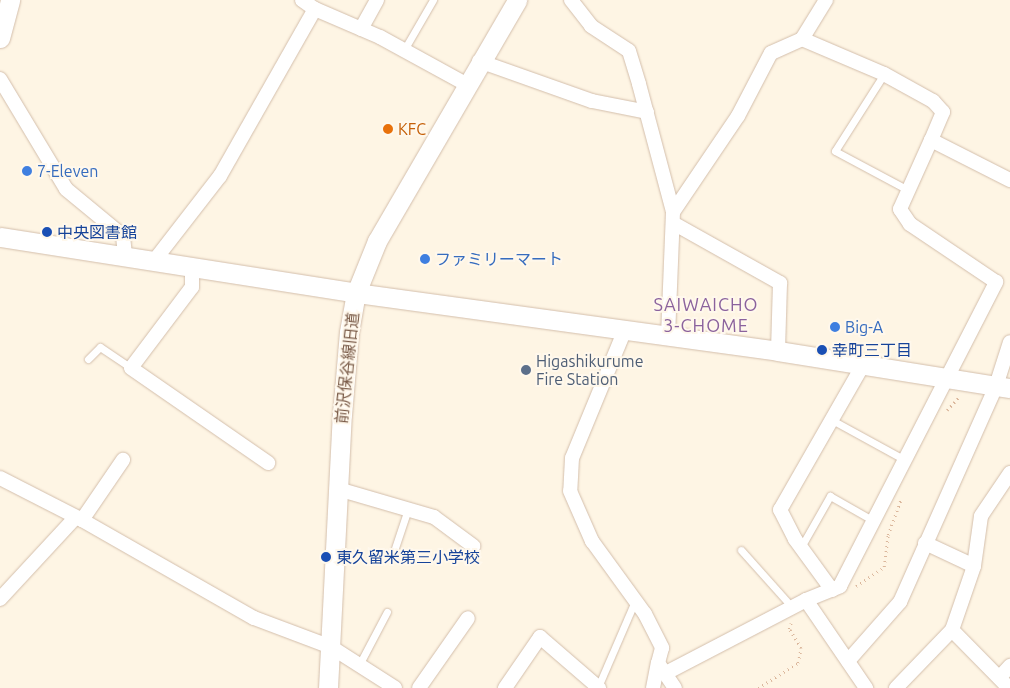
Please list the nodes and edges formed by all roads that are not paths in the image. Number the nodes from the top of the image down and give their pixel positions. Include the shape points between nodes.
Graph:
1 (10, 0) edge
2 (302, 0) edge
3 (377, 0) edge
4 (433, 0) edge
5 (516, 0) edge
6 (571, 0) edge
7 (826, 0) edge
8 (315, 9) junction
9 (362, 29) junction
10 (0, 38) edge
11 (802, 39) junction
12 (404, 50) junction
13 (479, 61) junction
14 (884, 74) junction
15 (0, 79) edge
16 (466, 84) junction
17 (647, 112) junction
18 (931, 140) junction
19 (1010, 180) edge
20 (908, 190) junction
21 (673, 217) junction
22 (0, 237) edge
23 (125, 256) junction
24 (154, 261) junction
25 (192, 267) junction
26 (356, 293) junction
27 (624, 332) junction
28 (668, 337) junction
29 (1010, 342) edge
30 (778, 351) junction
31 (88, 359) dead end
32 (863, 365) junction
33 (131, 368) junction
34 (948, 378) junction
35 (1003, 387) edge
36 (832, 420) junction
37 (123, 460) dead end
38 (906, 460) junction
39 (268, 463) dead end
40 (1010, 473) edge
41 (0, 478) edge
42 (338, 489) junction
43 (408, 509) junction
44 (79, 519) junction
45 (874, 521) junction
46 (925, 543) junction
47 (474, 546) dead end
48 (800, 546) junction
49 (394, 548) dead end
50 (741, 550) dead end
51 (974, 566) junction
52 (832, 590) junction
53 (0, 598) edge
54 (635, 600) junction
55 (808, 602) junction
56 (792, 607) junction
57 (387, 612) dead end
58 (468, 618) dead end
59 (952, 630) junction
60 (331, 647) junction
61 (848, 661) junction
62 (359, 665) junction
63 (1010, 666) edge
64 (662, 668) junction
65 (1000, 676) junction
66 (328, 688) edge
67 (395, 688) edge
68 (419, 688) edge
69 (505, 688) edge
70 (598, 688) edge
71 (653, 688) edge
72 (675, 688) edge
73 (866, 688) edge
74 (896, 688) edge
75 (1009, 688) edge

1 - 10 street
2 - 8 street
3 - 9 street
4 - 12 lane
5 - 13 street, 前沢保谷線旧道
6 - 17 street via 591,26 629,51
7 - 11 street
8 - 9 street
8 - 24 street via 220,176
9 - 12 street
11 - 14 street via 860,67
11 - 21 street via 771,53 738,116
12 - 16 street
13 - 16 street, 前沢保谷線旧道
13 - 17 street via 592,101
14 - 18 street via 933,101 944,112
14 - 20 lane via 835,151
15 - 23 street via 66,189 123,236
16 - 26 street, 前沢保谷線旧道 via 377,241
17 - 21 street
18 - 19 street
18 - 20 street
20 - 34 street via 900,209 910,224 996,282
21 - 28 street
21 - 30 street via 780,284
22 - 23 street
23 - 24 street
24 - 25 street
25 - 26 street
25 - 33 street via 192,287
26 - 27 street
26 - 42 street, 前沢保谷線旧道 via 348,341
27 - 28 street
27 - 54 street via 572,458 570,491 592,541
28 - 30 street
29 - 35 street
30 - 32 street
31 - 33 lane via 100,347
32 - 34 street
32 - 36 street
33 - 39 street
34 - 35 street
34 - 38 street
35 - 46 street
36 - 38 lane
36 - 48 street via 780,510
37 - 44 street
38 - 45 street
40 - 51 street via 981,516
41 - 44 street
42 - 43 street
42 - 60 street, 前沢保谷線旧道
43 - 47 street via 434,517
43 - 49 lane
44 - 53 street
44 - 60 street via 254,618
45 - 48 lane via 830,496
45 - 52 street via 840,586
46 - 51 street
46 - 61 street via 900,602
48 - 52 street
50 - 56 lane
51 - 59 street
52 - 55 street
54 - 64 street via 662,648
54 - 70 lane
55 - 56 street
55 - 61 street
56 - 64 street
57 - 62 lane
58 - 68 street
59 - 65 street
59 - 74 street
60 - 62 street
60 - 66 street, 前沢保谷線旧道
61 - 73 street
62 - 67 street
63 - 65 street
64 - 71 street
64 - 72 street
65 - 75 street
69 - 70 street via 540,637

